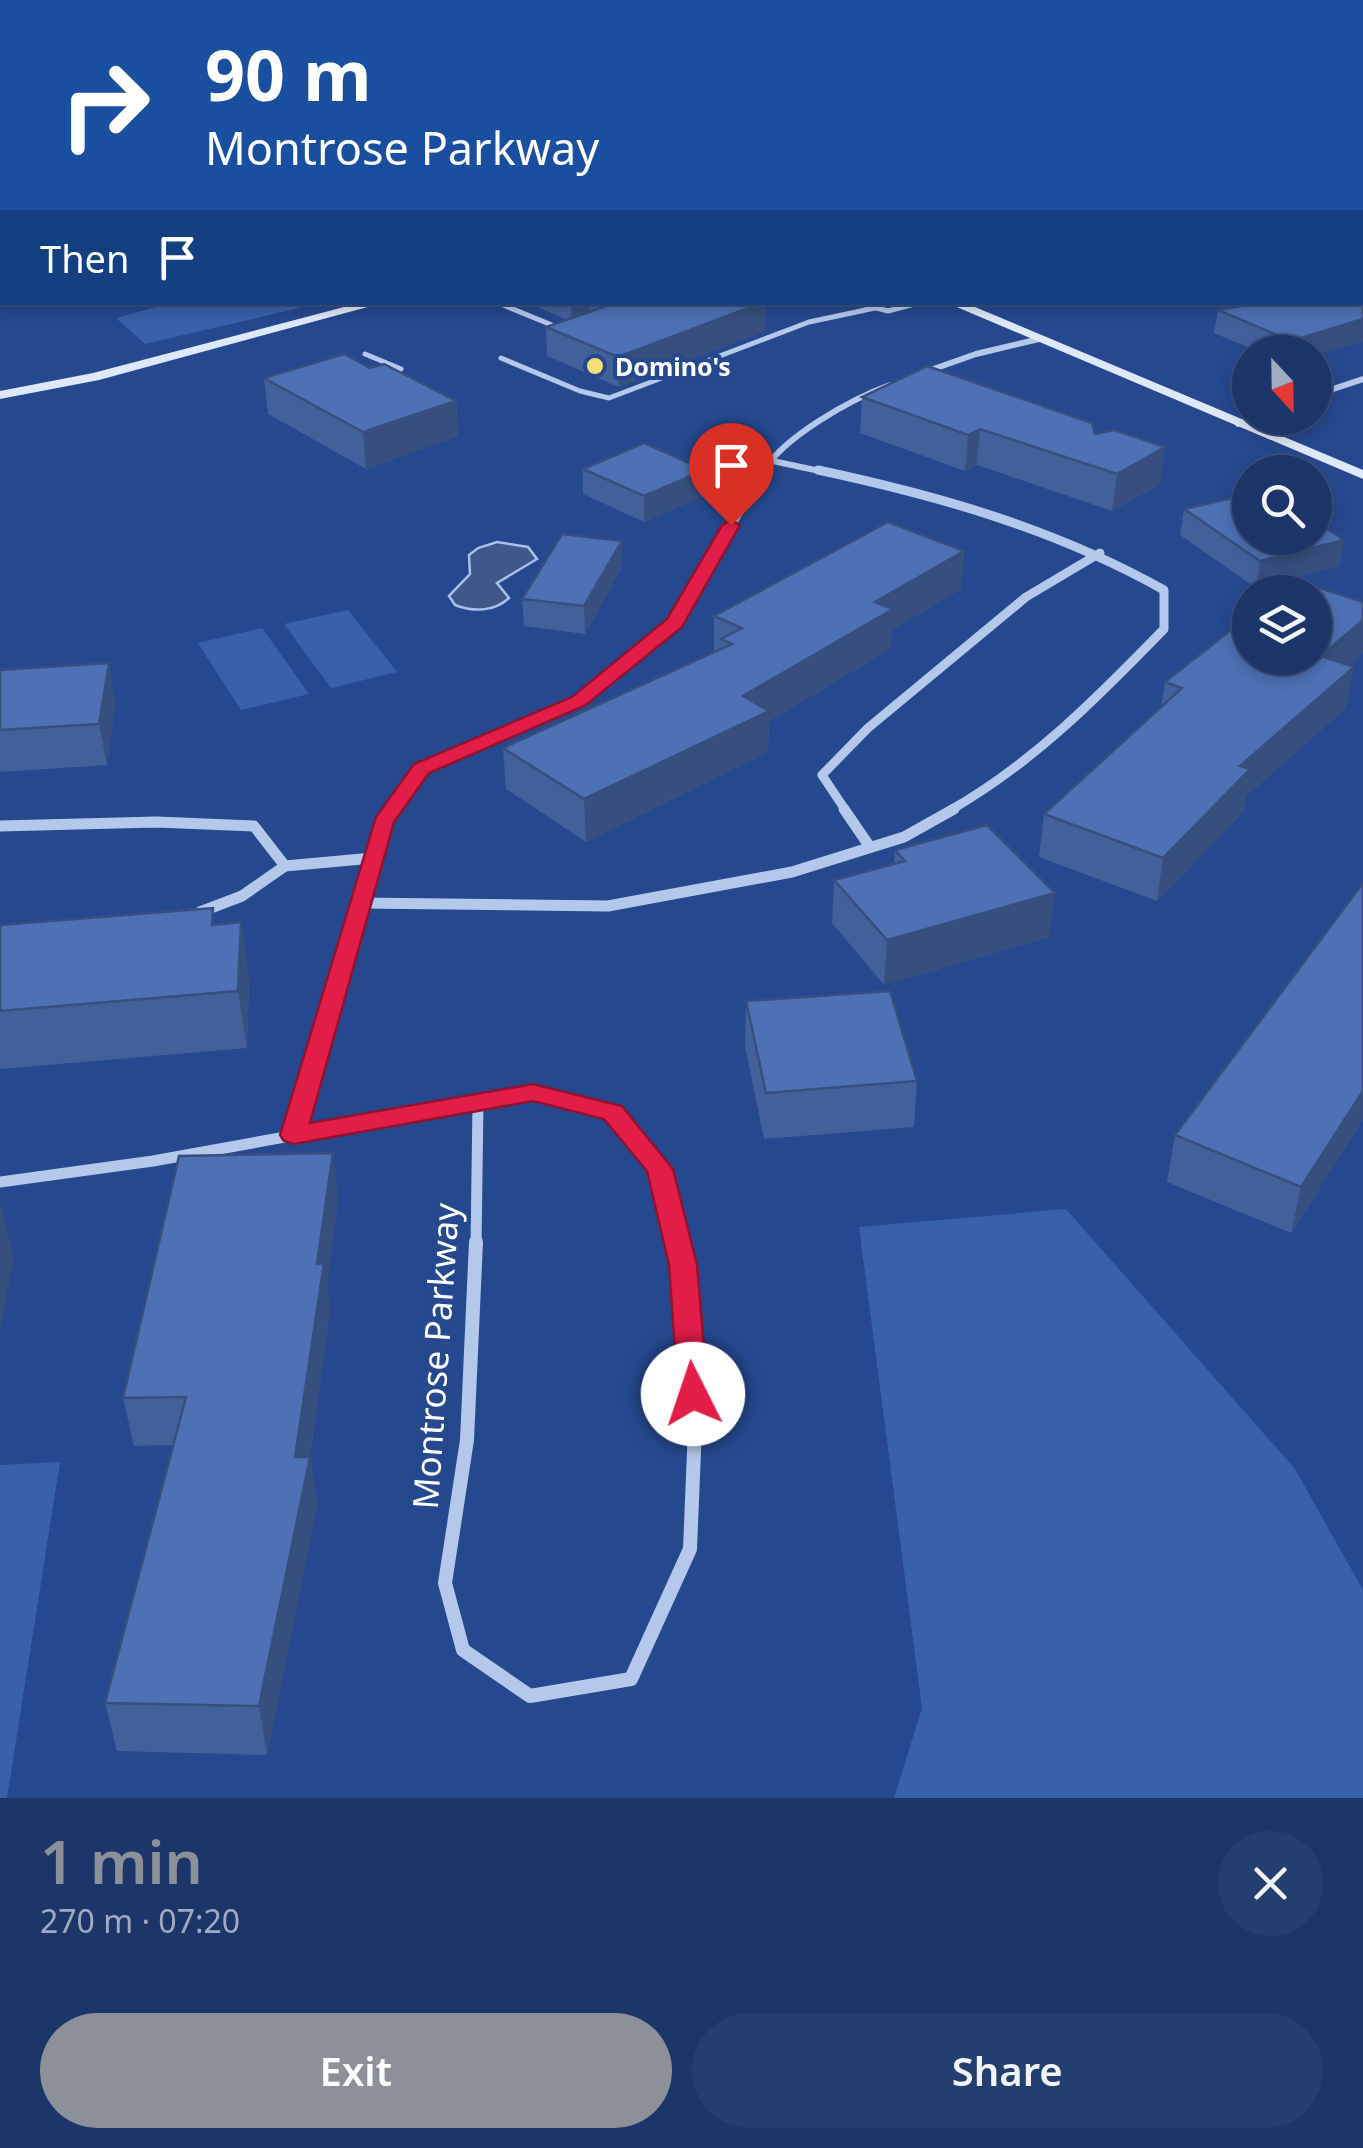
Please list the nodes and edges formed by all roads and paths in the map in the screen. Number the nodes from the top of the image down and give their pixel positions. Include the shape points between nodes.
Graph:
1 (369, 305) edge
2 (504, 305) edge
3 (864, 305) edge
4 (909, 305) edge
5 (957, 305) edge
6 (875, 308) junction
7 (566, 330) edge
8 (1039, 339) junction
9 (364, 354) dead end
10 (501, 358) dead end
11 (401, 369) edge
12 (910, 378) edge
13 (1363, 379) edge
14 (894, 384) edge
15 (1332, 389) edge
16 (0, 395) edge
17 (1232, 421) edge
18 (1265, 435) edge
19 (768, 460) junction
20 (1363, 475) edge
21 (1100, 553) junction
22 (0, 826) edge
23 (870, 847) junction
24 (373, 858) junction
25 (285, 866) junction
26 (360, 903) junction
27 (191, 915) edge
28 (478, 1102) junction
29 (294, 1135) junction
30 (0, 1182) edge

1 - 16 main road via 112,373
2 - 7 lane
3 - 6 lane
4 - 6 lane
5 - 8 main road
6 - 10 lane via 809,322 609,398
8 - 12 street
8 - 17 main road
9 - 11 lane
13 - 15 street
14 - 19 street via 862,395
18 - 20 main road
19 - 21 street via 1009,516
19 - 24 street via 675,622 579,701 422,769 383,822
21 - 23 street via 1026,597 868,728 822,775
21 - 23 street via 1164,590 1164,629 1000,783 904,837
22 - 25 street via 254,826
23 - 26 street via 792,872 608,906
24 - 25 street
24 - 26 street
25 - 27 street via 242,896
26 - 29 street
28 - 28 street, Montrose Parkway via 467,1440 445,1583 463,1650 530,1696 632,1679 690,1548 695,1426 683,1265 660,1169 612,1112 533,1092
28 - 29 street, Montrose Parkway
29 - 30 street, Montrose Parkway

